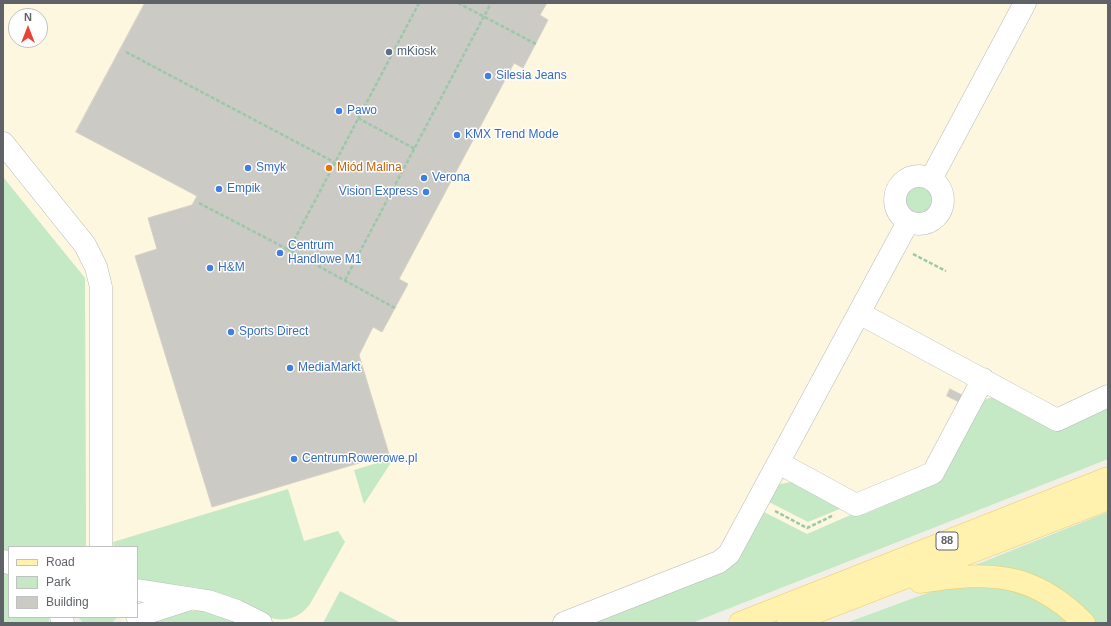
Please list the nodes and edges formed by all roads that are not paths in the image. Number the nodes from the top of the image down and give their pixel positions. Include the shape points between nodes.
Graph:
1 (1025, 3) edge
2 (3, 143) edge
3 (931, 179) junction
4 (908, 222) junction
5 (859, 313) junction
6 (983, 379) junction
7 (1108, 396) edge
8 (778, 463) junction
9 (1108, 478) edge
10 (1108, 499) edge
11 (101, 546) edge
12 (877, 589) junction
13 (138, 590) edge
14 (191, 599) junction
15 (138, 616) edge
16 (260, 623) edge
17 (564, 623) edge
18 (740, 623) edge
19 (788, 623) edge
20 (1084, 623) edge

1 - 3 street
2 - 11 street via 85,246 98,274 101,295
3 - 4 street via 944,197 941,212 923,225
3 - 4 street via 916,176 902,183 897,189 897,212
4 - 5 street
5 - 6 street
5 - 8 street
6 - 7 street via 1057,420
6 - 8 street via 933,473 856,505
8 - 17 street via 729,554 719,562
9 - 18 main road, 88
10 - 12 main road, 88
12 - 19 main road, 88
12 - 20 main road via 938,579 991,576 1033,585 1049,593
13 - 14 street
14 - 15 street
14 - 16 street via 208,601

